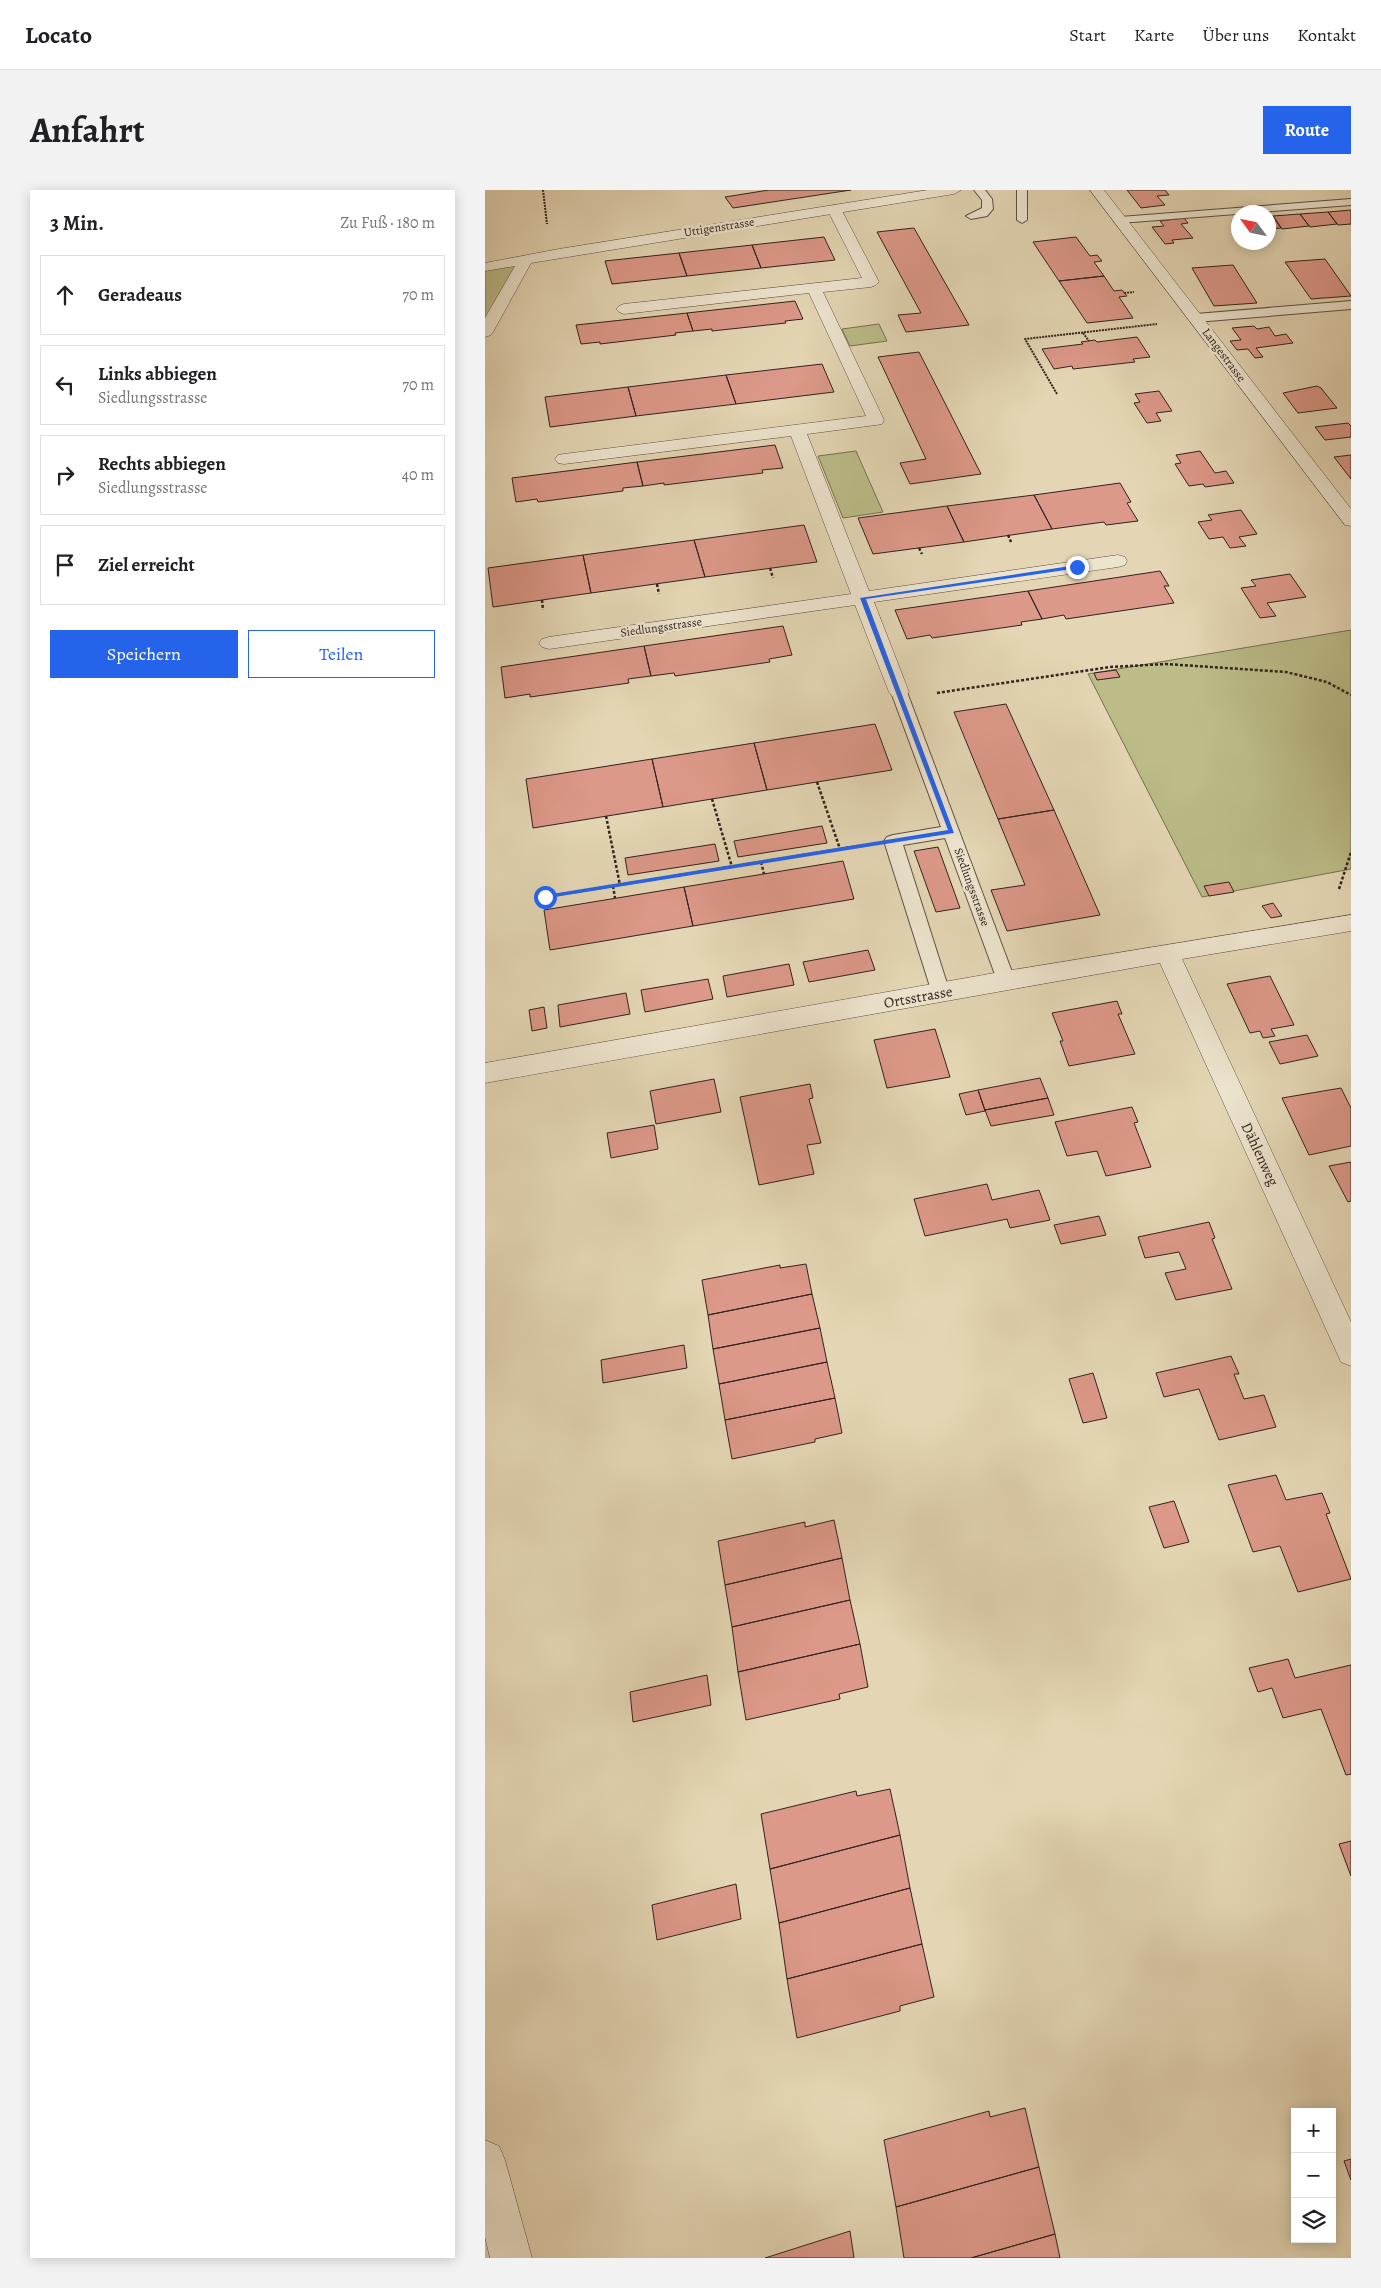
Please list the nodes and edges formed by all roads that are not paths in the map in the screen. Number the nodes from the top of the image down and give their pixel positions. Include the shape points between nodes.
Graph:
1 (954, 190) edge
2 (979, 190) edge
3 (1022, 190) edge
4 (1097, 190) edge
5 (1351, 202) edge
6 (834, 209) junction
7 (971, 216) dead end
8 (1023, 220) dead end
9 (1120, 220) junction
10 (526, 259) junction
11 (485, 267) edge
12 (814, 288) junction
13 (1351, 305) edge
14 (624, 309) dead end
15 (1197, 319) junction
16 (485, 332) edge
17 (797, 430) junction
18 (564, 459) dead end
19 (1351, 521) edge
20 (1118, 561) dead end
21 (863, 598) junction
22 (549, 643) dead end
23 (900, 695) joint
24 (952, 831) junction
25 (1351, 922) edge
26 (1168, 954) junction
27 (1006, 980) junction
28 (941, 993) junction
29 (485, 1073) edge
30 (1351, 1353) edge
31 (485, 2160) edge
32 (511, 2258) edge

1 - 6 street, Uttigenstrasse
2 - 7 lane via 987,199 988,209 983,214
3 - 8 lane
4 - 9 street, Langestrasse
5 - 9 lane
6 - 10 street, Uttigenstrasse
6 - 12 street via 871,282
9 - 15 street, Langestrasse
10 - 11 street, Uttigenstrasse
10 - 16 street
12 - 14 street
12 - 17 street via 876,420
13 - 15 lane
15 - 19 street, Langestrasse
17 - 18 street
17 - 21 street, Siedlungsstrasse
20 - 21 street, Siedlungsstrasse
21 - 22 street, Siedlungsstrasse
21 - 23 street, Siedlungsstrasse
23 - 24 lane, Siedlungsstrasse
24 - 27 lane, Siedlungsstrasse
24 - 28 lane via 893,841
25 - 26 street, Ortsstrasse
26 - 27 street, Ortsstrasse
26 - 30 street, Dählenweg
27 - 28 street, Ortsstrasse
28 - 29 street, Ortsstrasse
31 - 32 street

